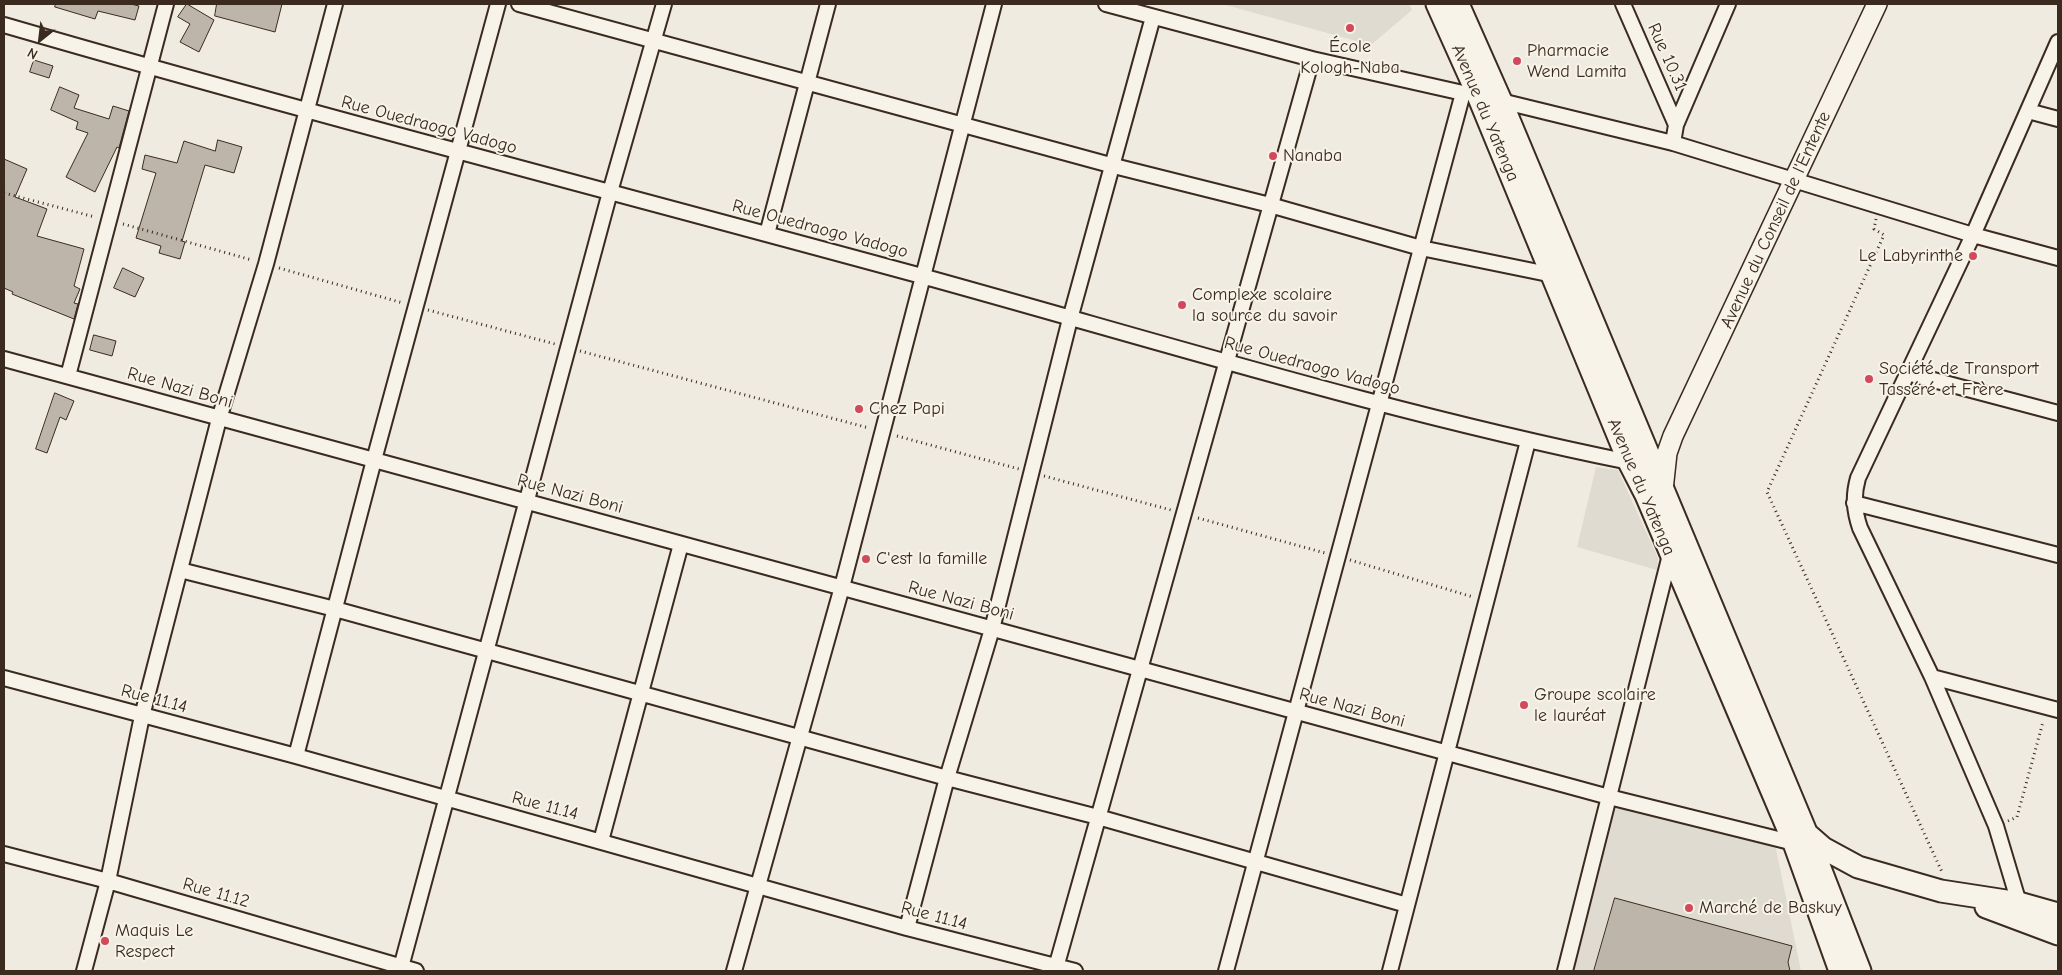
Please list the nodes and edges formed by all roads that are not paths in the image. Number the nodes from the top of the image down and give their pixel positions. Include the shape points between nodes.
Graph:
1 (166, 4) edge
2 (335, 4) edge
3 (498, 4) edge
4 (519, 4) edge
5 (664, 4) edge
6 (828, 4) edge
7 (994, 4) edge
8 (1106, 4) edge
9 (1437, 4) edge
10 (1458, 4) edge
11 (1623, 4) edge
12 (1728, 4) edge
13 (1877, 4) edge
14 (1153, 17) junction
15 (4, 26) edge
16 (654, 41) junction
17 (2058, 42) edge
18 (1312, 59) junction
19 (150, 68) junction
20 (808, 82) junction
21 (1470, 93) junction
22 (1501, 101) junction
23 (2028, 110) junction
24 (306, 111) junction
25 (2058, 119) edge
26 (964, 124) junction
27 (1676, 125) junction
28 (1672, 143) junction
29 (457, 153) junction
30 (1114, 166) junction
31 (1796, 180) junction
32 (610, 192) junction
33 (1270, 205) junction
34 (767, 234) junction
35 (1972, 235) junction
36 (1421, 248) junction
37 (2058, 258) edge
38 (1553, 275) junction
39 (924, 277) junction
40 (1070, 319) junction
41 (4, 359) edge
42 (1226, 362) junction
43 (1907, 373) junction
44 (68, 376) junction
45 (1378, 404) junction
46 (2058, 414) edge
47 (219, 419) junction
48 (1640, 434) junction
49 (1673, 436) junction
50 (1528, 441) junction
51 (374, 460) junction
52 (1629, 462) junction
53 (1663, 490) junction
54 (527, 502) junction
55 (1854, 503) junction
56 (681, 544) junction
57 (1670, 555) junction
58 (2058, 555) edge
59 (180, 570) junction
60 (842, 587) junction
61 (335, 609) junction
62 (992, 629) junction
63 (486, 652) junction
64 (1140, 669) junction
65 (1932, 677) junction
66 (4, 678) edge
67 (642, 694) junction
68 (2053, 708) edge
69 (1296, 712) junction
70 (142, 716) junction
71 (799, 738) junction
72 (1446, 753) junction
73 (296, 756) junction
74 (948, 778) junction
75 (1609, 797) junction
76 (446, 799) junction
77 (1098, 817) junction
78 (1800, 838) junction
79 (601, 841) junction
80 (4, 854) edge
81 (1256, 862) junction
82 (108, 881) junction
83 (1942, 881) junction
84 (757, 885) junction
85 (2019, 903) junction
86 (1407, 905) junction
87 (2058, 914) edge
88 (907, 928) junction
89 (2058, 934) edge
90 (400, 969) edge
91 (1056, 969) edge
92 (84, 971) edge
93 (416, 971) edge
94 (734, 971) edge
95 (1075, 971) edge
96 (1226, 971) edge
97 (1390, 971) edge
98 (1564, 971) edge
99 (1840, 971) edge
100 (1860, 971) edge

1 - 19 street
2 - 24 street
3 - 29 street
4 - 16 street
5 - 16 street
6 - 20 street
7 - 26 street
8 - 14 street
9 - 21 main road, Avenue du Yatenga
10 - 22 main road, Avenue du Yatenga
11 - 27 street, Rue 10.31
12 - 27 street
13 - 31 street, Avenue du Conseil de l'Entente
14 - 18 street
14 - 30 street
15 - 19 street, Rue Ouedraogo Vadogo
16 - 20 street
16 - 32 street
17 - 23 street
18 - 21 street
18 - 33 street
19 - 24 street, Rue Ouedraogo Vadogo
19 - 44 street
20 - 26 street
20 - 34 street
21 - 22 street
21 - 36 street
21 - 38 main road, Avenue du Yatenga
22 - 28 street
22 - 48 main road, Avenue du Yatenga
23 - 25 street
23 - 35 street
24 - 29 street, Rue Ouedraogo Vadogo
24 - 47 street via 266,264
26 - 30 street
26 - 39 street
27 - 28 street
28 - 31 street
29 - 32 street, Rue Ouedraogo Vadogo
29 - 51 street
30 - 33 street
30 - 40 street
31 - 35 street
31 - 49 street, Avenue du Conseil de l'Entente
32 - 34 street, Rue Ouedraogo Vadogo
32 - 54 street
33 - 36 street
33 - 42 street
34 - 39 street, Rue Ouedraogo Vadogo
35 - 37 street
35 - 43 street
36 - 38 street
36 - 45 street
38 - 52 main road, Avenue du Yatenga
39 - 40 street, Rue Ouedraogo Vadogo
39 - 60 street
40 - 42 street, Rue Ouedraogo Vadogo
40 - 62 street
41 - 44 street, Rue Nazi Boni
42 - 45 street, Rue Ouedraogo Vadogo
42 - 64 street
43 - 46 street
43 - 55 street via 1858,478
44 - 47 street, Rue Nazi Boni
45 - 50 street, Rue Ouedraogo Vadogo
45 - 69 street
47 - 51 street, Rue Nazi Boni
47 - 59 street
48 - 49 street via 1656,445 1664,444
48 - 53 main road, Avenue du Yatenga
49 - 53 street, Avenue du Conseil de l'Entente via 1667,453
50 - 52 street, Rue Ouedraogo Vadogo
50 - 72 street
51 - 54 street, Rue Nazi Boni
51 - 61 street
52 - 57 main road, Avenue du Yatenga
53 - 78 main road, Avenue du Yatenga
54 - 56 street, Rue Nazi Boni
54 - 63 street
55 - 58 street
55 - 65 street via 1860,528
56 - 60 street, Rue Nazi Boni
56 - 67 street
57 - 75 street
57 - 78 main road, Avenue du Yatenga
59 - 61 street
59 - 70 street
60 - 62 street, Rue Nazi Boni
60 - 71 street
61 - 63 street
61 - 73 street
62 - 64 street, Rue Nazi Boni
62 - 74 street
63 - 67 street
63 - 76 street
64 - 69 street, Rue Nazi Boni
64 - 77 street
65 - 68 street
65 - 85 street via 1996,826
66 - 70 street, Rue 11.14
67 - 71 street
67 - 79 street
69 - 72 street, Rue Nazi Boni
69 - 81 street
70 - 73 street, Rue 11.14
70 - 82 street
71 - 74 street
71 - 84 street
72 - 75 street, Rue Nazi Boni
72 - 86 street
73 - 76 street, Rue 11.14
74 - 77 street
74 - 88 street
75 - 78 street, Rue Nazi Boni
75 - 98 street
76 - 79 street, Rue 11.14
76 - 90 street
77 - 81 street
77 - 91 street
78 - 83 main road via 1850,864
78 - 99 main road, Avenue du Yatenga
78 - 100 main road, Avenue du Yatenga
79 - 84 street, Rue 11.14
80 - 82 street, Rue 11.12
81 - 86 street
81 - 96 street
82 - 90 street, Rue 11.12
82 - 92 street
83 - 85 main road
83 - 89 main road
84 - 88 street, Rue 11.14
84 - 94 street
85 - 87 main road
86 - 97 street
88 - 91 street, Rue 11.14
90 - 93 street, Rue 11.12
91 - 95 street, Rue 11.14

